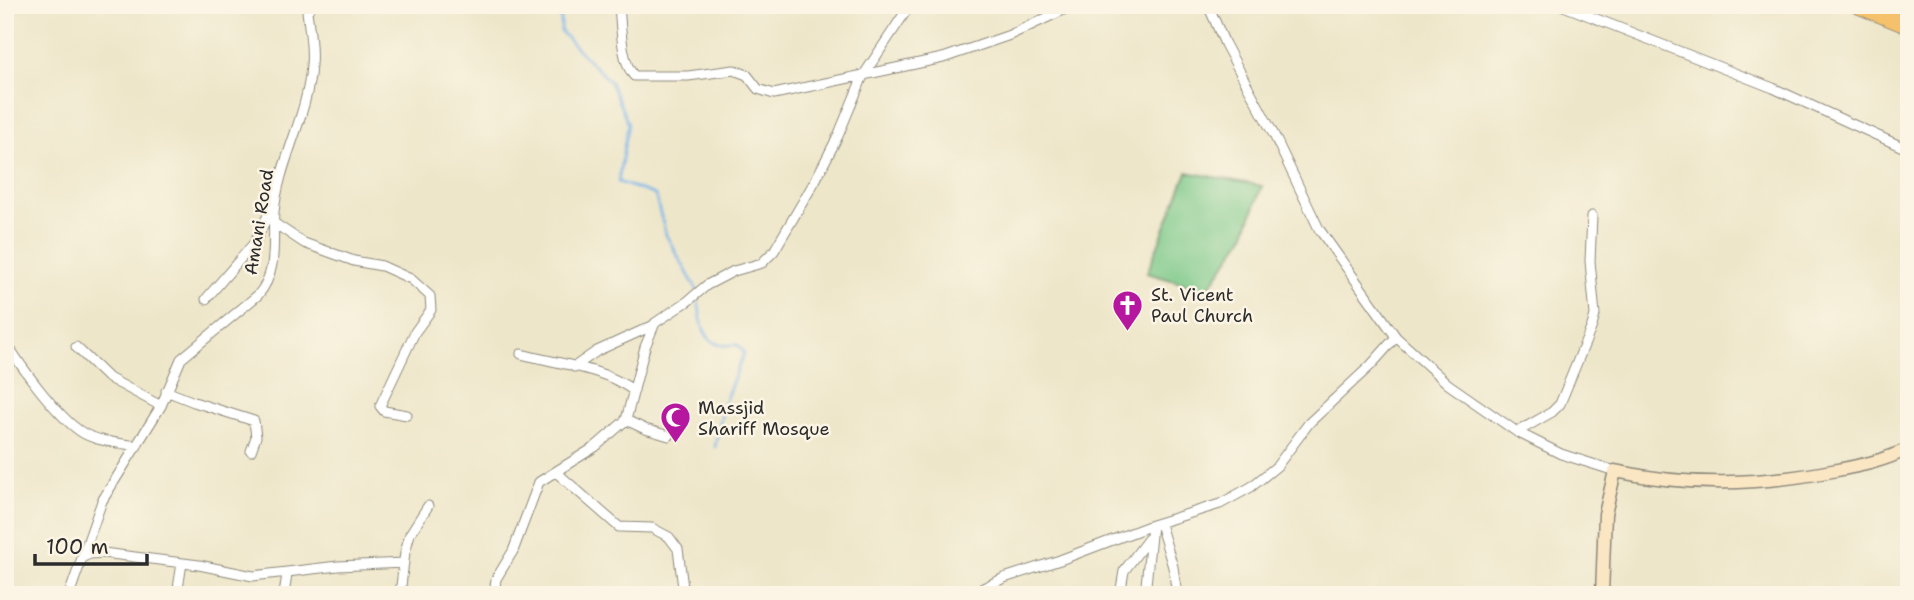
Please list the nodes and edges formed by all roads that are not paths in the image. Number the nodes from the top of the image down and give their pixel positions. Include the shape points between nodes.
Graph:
1 (619, 5) edge
2 (910, 5) edge
3 (1074, 5) edge
4 (1208, 5) edge
5 (1561, 5) edge
6 (1857, 5) edge
7 (307, 7) edge
8 (5, 14) edge
9 (1909, 26) edge
10 (5, 55) edge
11 (863, 76) junction
12 (1909, 150) edge
13 (276, 198) junction
14 (1592, 216) dead end
15 (274, 223) junction
16 (206, 299) dead end
17 (654, 325) junction
18 (1396, 337) junction
19 (5, 340) edge
20 (76, 347) dead end
21 (521, 354) dead end
22 (574, 367) junction
23 (166, 391) junction
24 (634, 391) junction
25 (161, 405) junction
26 (407, 415) dead end
27 (626, 420) junction
28 (1517, 432) junction
29 (669, 436) dead end
30 (137, 446) junction
31 (1909, 448) edge
32 (251, 451) dead end
33 (1615, 471) junction
34 (556, 472) junction
35 (428, 506) dead end
36 (1156, 524) junction
37 (1150, 537) junction
38 (83, 557) junction
39 (182, 563) junction
40 (404, 563) junction
41 (287, 574) junction
42 (69, 595) edge
43 (177, 595) edge
44 (284, 595) edge
45 (400, 595) edge
46 (494, 595) edge
47 (684, 595) edge
48 (975, 595) edge
49 (1119, 595) edge
50 (1145, 595) edge
51 (1177, 595) edge
52 (1602, 595) edge

1 - 11 street via 630,71 637,78 733,70 747,75 764,93 774,94
2 - 11 street
3 - 11 street via 1010,35 943,58
4 - 18 street via 1319,229
5 - 12 street via 1773,88
6 - 9 highway
7 - 13 street, Amani Road via 310,75
8 - 10 street
11 - 17 street via 821,170 774,251 762,263 707,285
13 - 15 street, Amani Road
13 - 16 street via 260,234
14 - 28 street via 1592,326 1560,404
15 - 23 street, Amani Road via 273,263 267,284 188,351
15 - 26 street via 304,243 411,279 429,296 431,310 415,332 380,406
17 - 22 street
17 - 24 street
18 - 28 street via 1448,384
18 - 36 street via 1309,423 1265,477 1220,504
19 - 30 street via 77,429
20 - 25 street via 107,377
21 - 22 street
22 - 24 street via 597,371
23 - 25 street, Amani Road
23 - 32 street via 254,421 256,437
24 - 27 street
25 - 30 street, Amani Road
27 - 29 street
27 - 34 street
28 - 33 street via 1561,454
30 - 38 street, Amani Road via 102,500
31 - 33 street via 1866,464 1794,478 1733,483
33 - 52 street via 1605,514
34 - 46 street via 536,488 513,551 496,579
34 - 47 street via 619,527 652,528 669,537 678,549
35 - 40 street via 410,534
36 - 37 street
36 - 48 street via 1004,578
36 - 51 street via 1173,567
37 - 49 street via 1124,571
37 - 50 street
38 - 39 street via 103,553
38 - 42 street, Amani Road
39 - 41 street via 247,576
39 - 43 street
40 - 41 street
40 - 45 street
41 - 44 street

